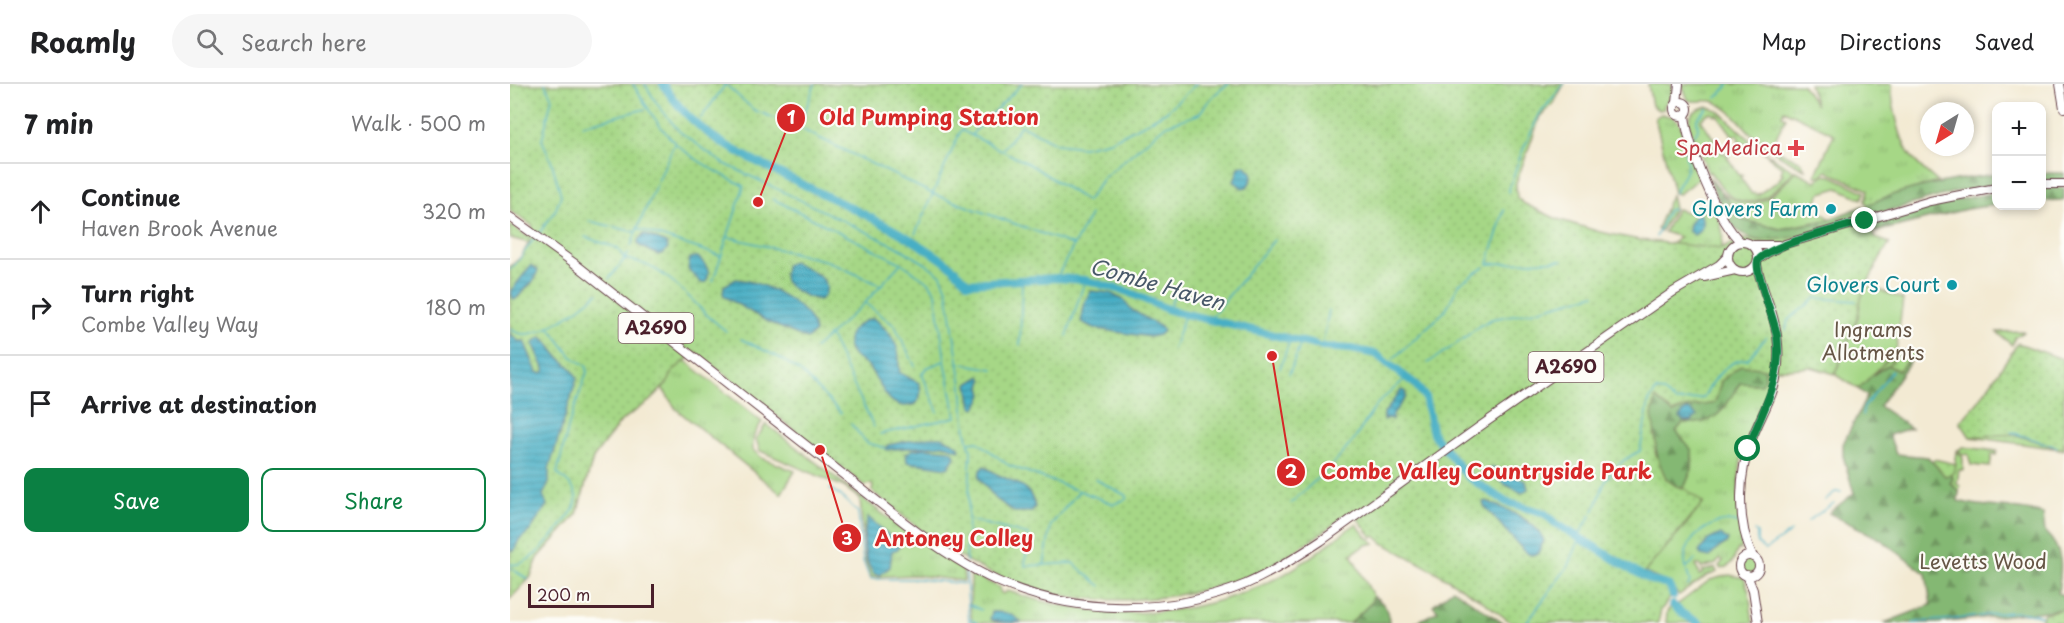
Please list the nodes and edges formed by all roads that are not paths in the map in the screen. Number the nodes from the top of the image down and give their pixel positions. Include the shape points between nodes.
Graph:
1 (2060, 84) edge
2 (1679, 88) edge
3 (2064, 108) edge
4 (2046, 184) edge
5 (2064, 184) edge
6 (1992, 189) edge
7 (510, 217) edge
8 (1724, 221) junction
9 (1741, 242) junction
10 (1785, 244) junction
11 (1753, 245) junction
12 (1729, 252) junction
13 (1758, 262) junction
14 (1735, 270) junction
15 (1744, 273) junction
16 (1697, 279) junction
17 (1764, 291) junction
18 (1746, 541) junction
19 (1753, 556) junction
20 (1742, 559) junction
21 (1751, 574) junction
22 (1758, 623) edge

1 - 3 main road
2 - 8 main road via 1680,103 1688,108 1682,114 1696,156
4 - 5 main road
6 - 10 main road via 1930,201
7 - 16 main road, A2690 via 960,562 1022,590 1062,602 1101,606 1151,606 1199,598 1283,566
8 - 9 main road
8 - 12 main road
9 - 11 main road
9 - 12 main road
10 - 11 main road
10 - 13 main road
11 - 13 main road
12 - 14 main road via 1729,264
12 - 16 main road, A2690 via 1719,265
13 - 15 main road
13 - 17 main road
14 - 15 main road
14 - 16 main road, A2690
15 - 17 main road
17 - 18 main road via 1773,317 1777,374 1744,464 1741,496
18 - 19 main road
18 - 20 main road
19 - 20 main road
19 - 21 main road via 1759,565
20 - 21 main road via 1742,572
21 - 22 main road

